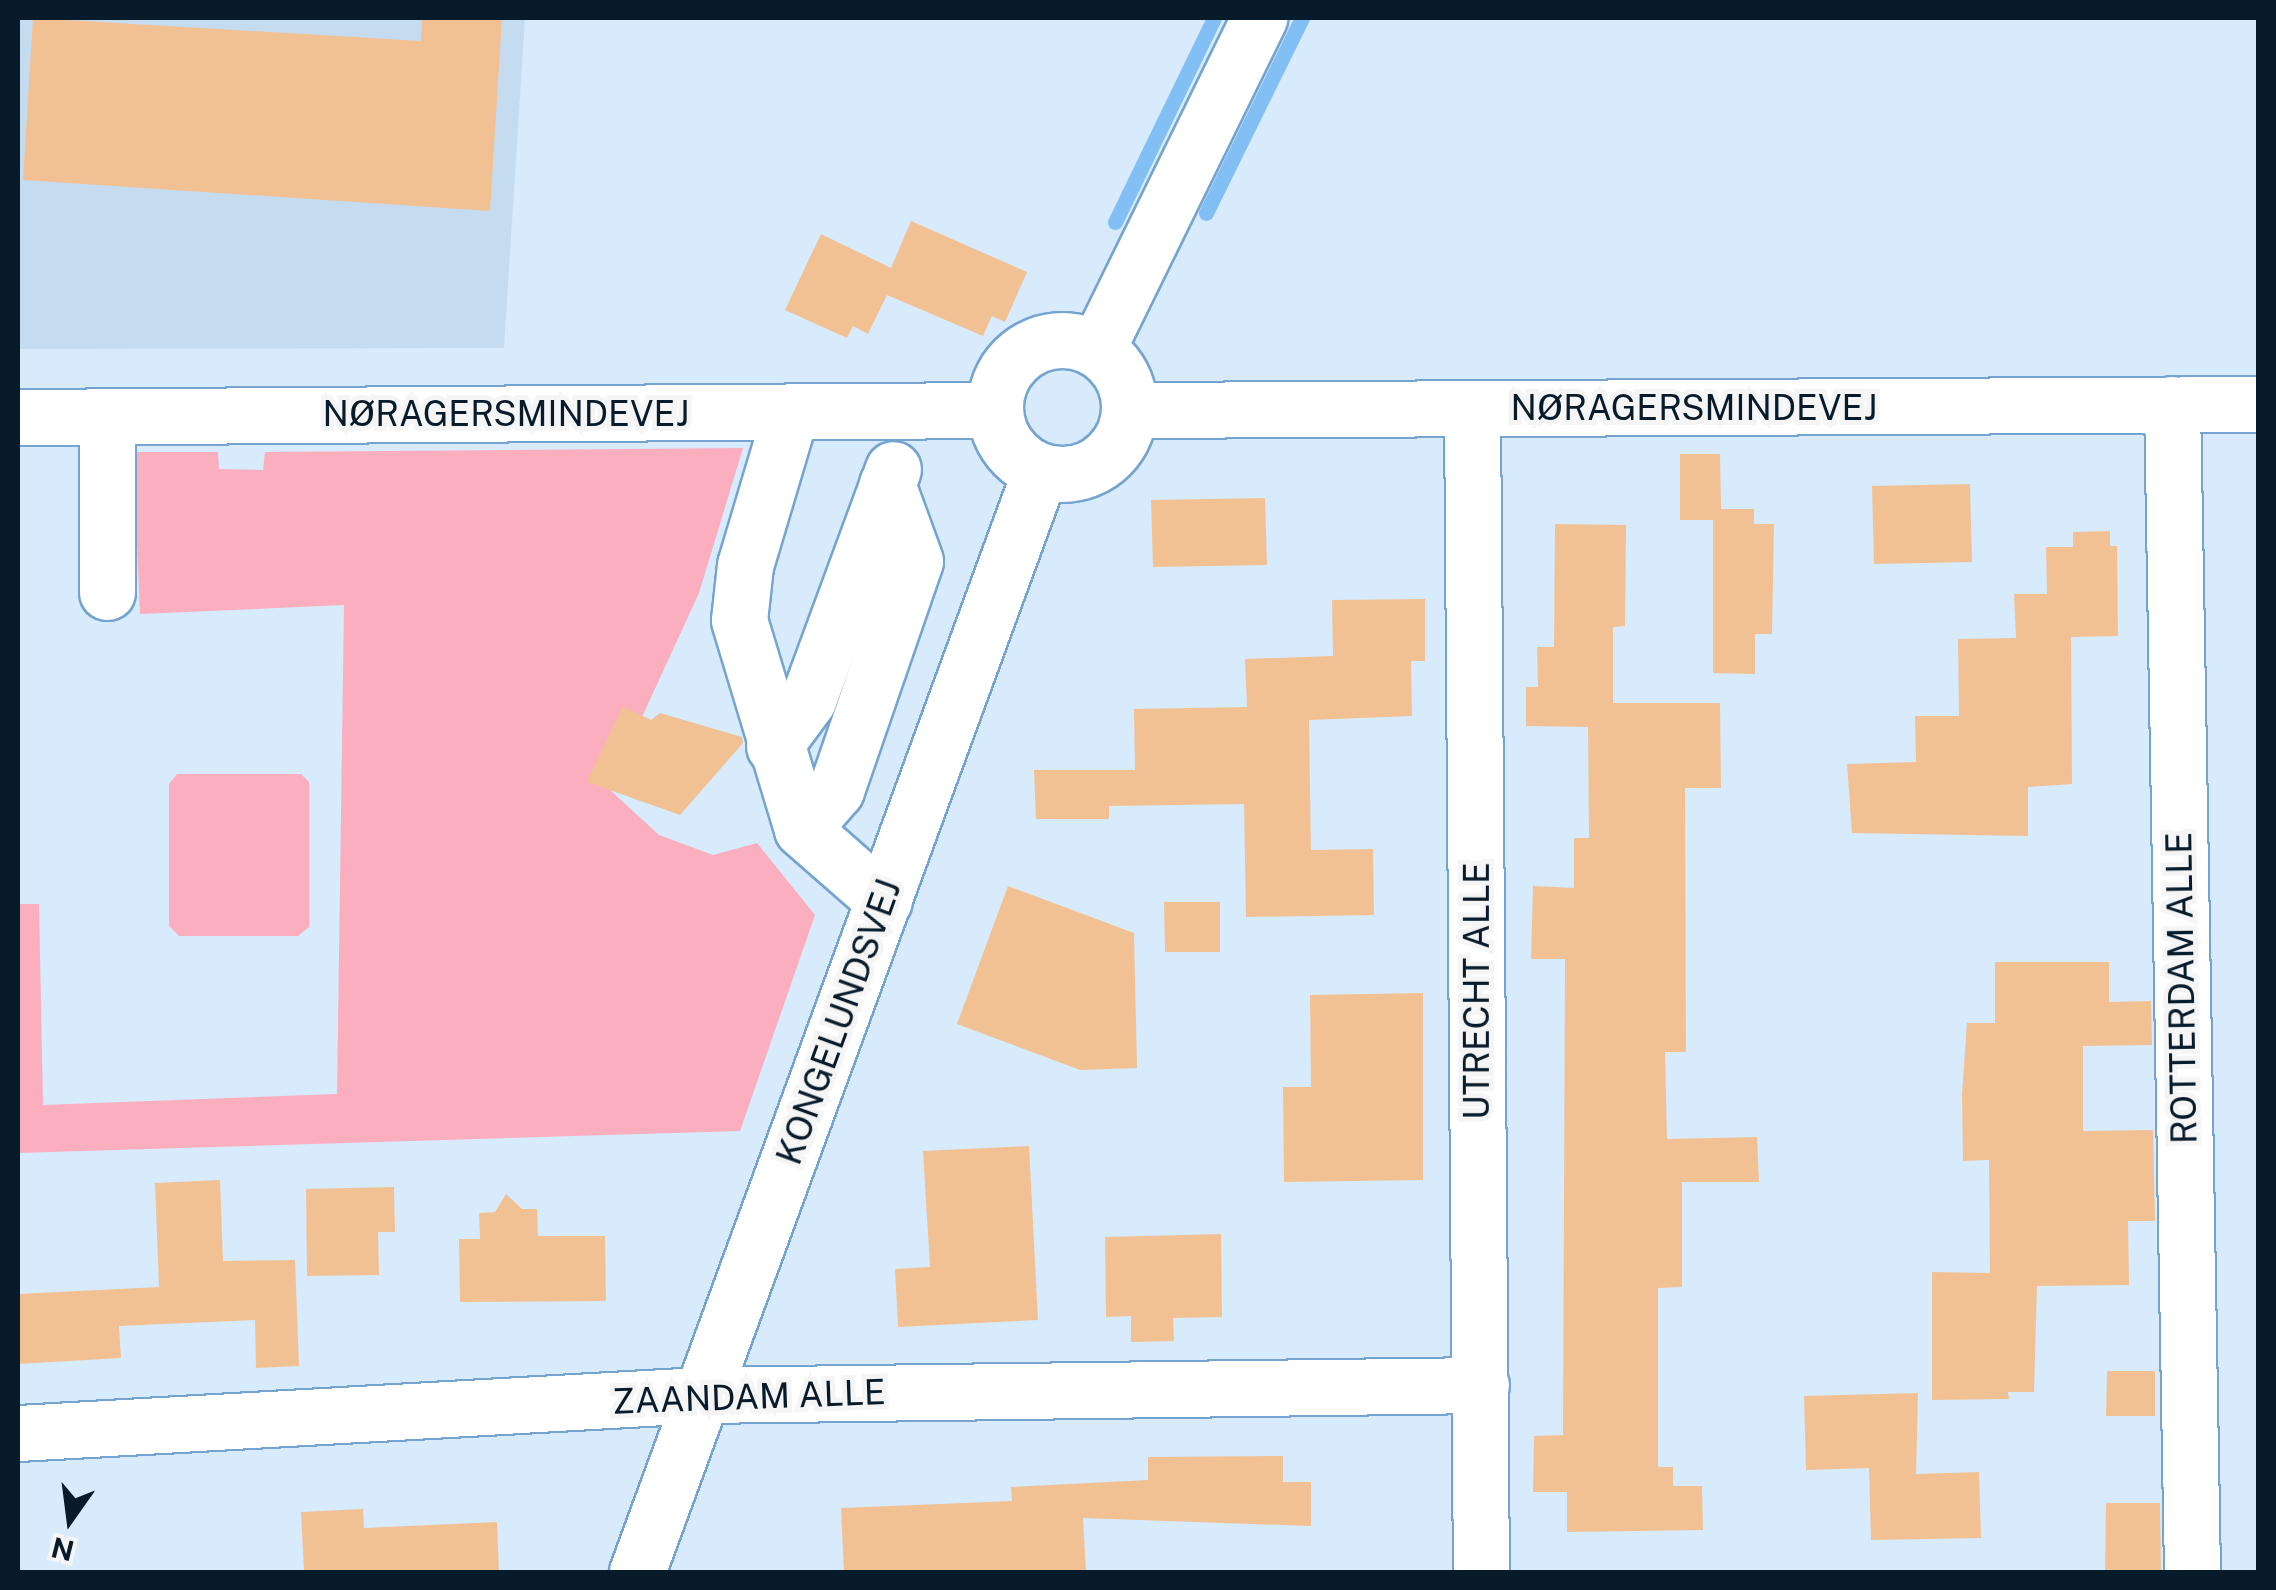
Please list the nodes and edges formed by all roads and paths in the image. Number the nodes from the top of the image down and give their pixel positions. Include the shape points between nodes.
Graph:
1 (1259, 18) edge
2 (1096, 349) junction
3 (2172, 404) junction
4 (2258, 404) edge
5 (915, 410) junction
6 (994, 410) junction
7 (1130, 410) junction
8 (1472, 410) junction
9 (792, 411) junction
10 (107, 417) junction
11 (18, 418) edge
12 (1040, 472) junction
13 (887, 484) junction
14 (108, 592) dead end
15 (774, 746) junction
16 (802, 829) junction
17 (884, 900) junction
18 (1480, 1386) junction
19 (700, 1395) junction
20 (18, 1433) edge
21 (637, 1572) edge
22 (1481, 1572) edge
23 (2192, 1572) edge

1 - 2 street
2 - 6 street via 1074,340 1027,349 1008,364
2 - 7 street via 1115,364
3 - 4 street, NØRAGERSMINDEVEJ
3 - 8 street, NØRAGERSMINDEVEJ
3 - 23 street, ROTTERDAM ALLE
5 - 6 street, NØRAGERSMINDEVEJ
5 - 9 street, NØRAGERSMINDEVEJ
5 - 13 street
6 - 12 street via 1000,436
7 - 8 street, NØRAGERSMINDEVEJ
7 - 12 street via 1124,434 1090,470
8 - 18 street, UTRECHT ALLE
9 - 10 street, NØRAGERSMINDEVEJ
9 - 15 street via 745,565 740,620
10 - 11 street, NØRAGERSMINDEVEJ
10 - 14 street
12 - 17 street, KONGELUNDSVEJ
13 - 15 street via 808,700
13 - 16 street via 915,561 836,790
15 - 16 street
16 - 17 street
17 - 19 street, KONGELUNDSVEJ
18 - 19 street, ZAANDAM ALLE
18 - 22 street, UTRECHT ALLE
19 - 20 street, ZAANDAM ALLE
19 - 21 street, KONGELUNDSVEJ

